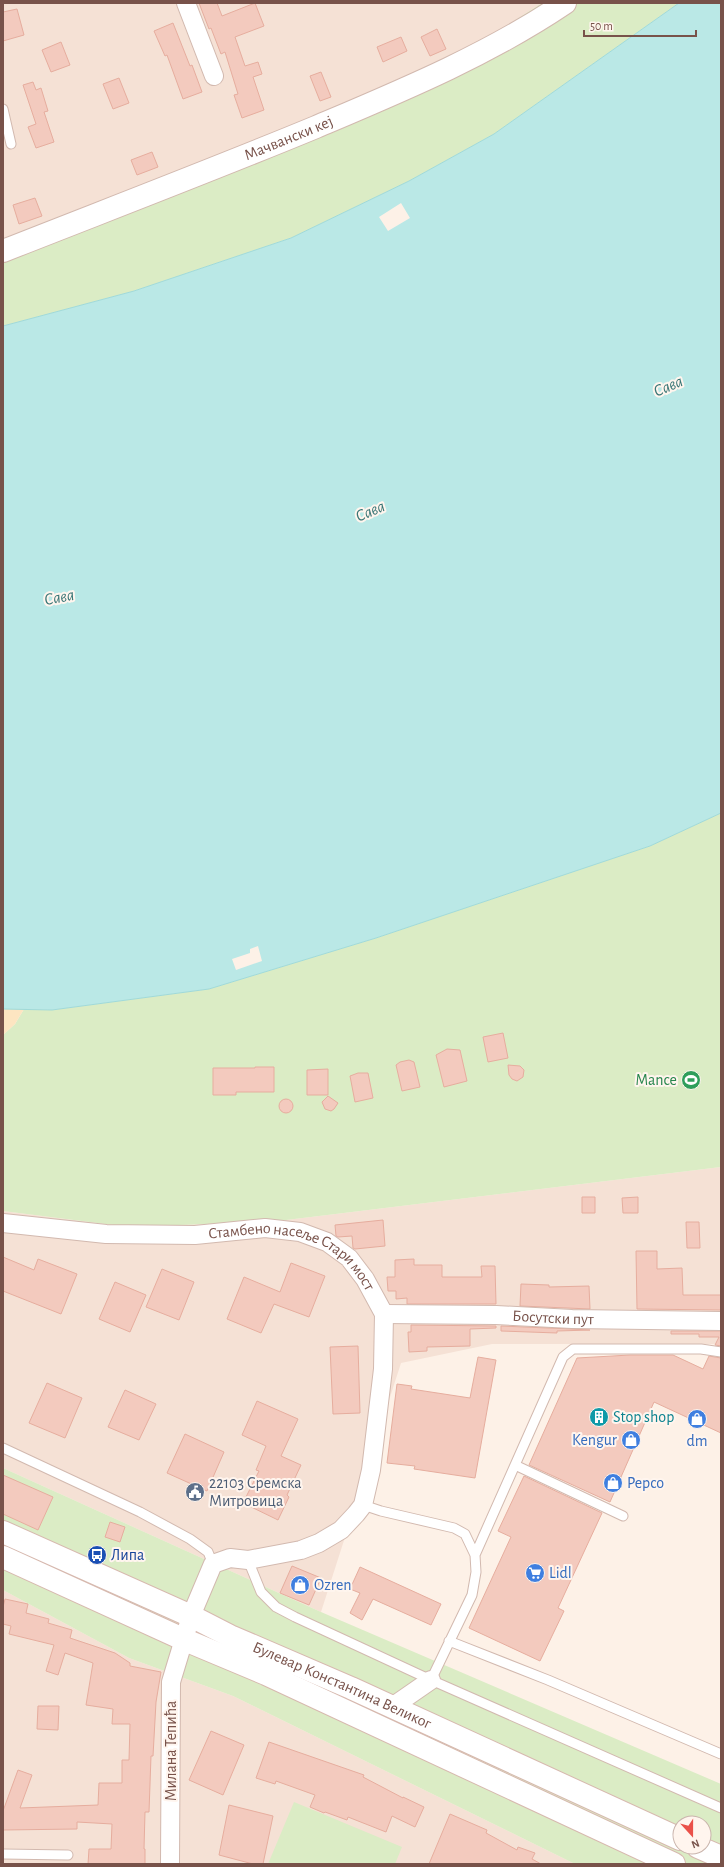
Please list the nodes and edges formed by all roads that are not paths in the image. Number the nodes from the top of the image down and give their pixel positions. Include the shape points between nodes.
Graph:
1 (186, 3) edge
2 (565, 3) edge
3 (214, 76) dead end
4 (3, 109) edge
5 (11, 144) dead end
6 (3, 251) edge
7 (3, 1223) edge
8 (384, 1314) junction
9 (721, 1321) edge
10 (721, 1352) edge
11 (3, 1448) edge
12 (515, 1465) junction
13 (362, 1505) junction
14 (623, 1516) dead end
15 (3, 1532) edge
16 (475, 1555) junction
17 (3, 1557) edge
18 (248, 1560) junction
19 (213, 1564) junction
20 (191, 1616) junction
21 (185, 1640) junction
22 (449, 1641) junction
23 (431, 1680) junction
24 (392, 1706) junction
25 (721, 1754) edge
26 (721, 1808) edge
27 (672, 1835) edge
28 (3, 1854) edge
29 (68, 1855) dead end
30 (170, 1864) edge
31 (674, 1864) edge

1 - 3 street
2 - 6 main road, Мачвански кеј via 493,46 397,93
4 - 5 lane
7 - 8 street, Стамбено насеље Стари мост via 106,1234 195,1235 265,1228 300,1232 327,1242 349,1258 366,1278
8 - 9 street, Босутски пут
8 - 13 street, Стамбено насеље Стари мост via 383,1369 370,1470
10 - 12 lane via 702,1349 573,1349 563,1357
11 - 19 lane via 140,1512 190,1539 208,1552
12 - 14 lane
12 - 16 lane
13 - 16 lane via 454,1528 466,1534
13 - 18 street, Стамбено насеље Стари мост via 341,1530 319,1543 295,1552
15 - 20 main road, Булевар Константина Великог
16 - 22 lane via 476,1572 472,1595
17 - 21 main road, Булевар Константина Великог
18 - 19 street, Стамбено насеље Стари мост via 230,1558
18 - 23 lane via 261,1592 276,1607
19 - 20 street
20 - 21 street
20 - 24 main road, Булевар Константина Великог via 230,1636
21 - 30 street, Милана Тепића via 171,1682
21 - 31 main road, Булевар Константина Великог via 266,1674
22 - 23 lane
22 - 25 lane
23 - 24 street
23 - 26 lane
24 - 27 main road, Булевар Константина Великог
28 - 29 lane

